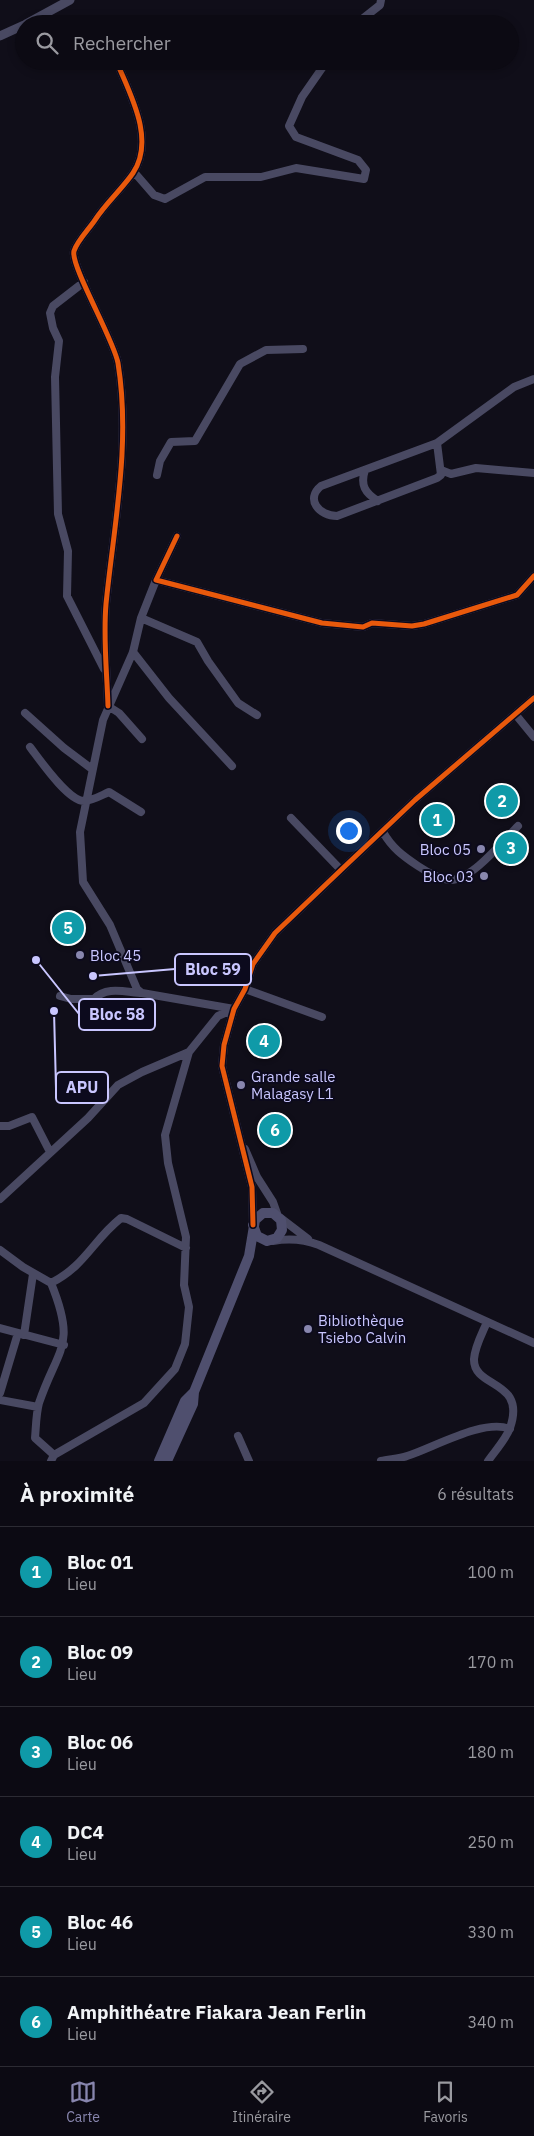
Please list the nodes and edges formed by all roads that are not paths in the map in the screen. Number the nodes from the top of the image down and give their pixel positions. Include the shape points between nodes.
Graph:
1 (381, 0) edge
2 (66, 1) edge
3 (41, 15) edge
4 (367, 15) edge
5 (15, 29) edge
6 (0, 36) edge
7 (120, 70) edge
8 (320, 70) edge
9 (134, 172) junction
10 (84, 282) junction
11 (303, 348) dead end
12 (534, 380) edge
13 (436, 444) junction
14 (365, 470) junction
15 (441, 470) junction
16 (534, 473) edge
17 (157, 476) dead end
18 (378, 501) junction
19 (177, 536) dead end
20 (534, 576) edge
21 (156, 580) junction
22 (141, 618) junction
23 (133, 652) junction
24 (105, 670) junction
25 (534, 698) edge
26 (108, 706) junction
27 (25, 713) dead end
28 (257, 715) dead end
29 (516, 715) junction
30 (534, 737) edge
31 (142, 739) dead end
32 (30, 747) dead end
33 (232, 766) dead end
34 (92, 769) junction
35 (85, 802) junction
36 (141, 812) dead end
37 (291, 818) dead end
38 (518, 826) dead end
39 (383, 832) junction
40 (341, 870) junction
41 (245, 989) junction
42 (142, 994) junction
43 (60, 996) dead end
44 (234, 1010) junction
45 (322, 1018) dead end
46 (189, 1052) junction
47 (0, 1126) edge
48 (239, 1137) junction
49 (50, 1152) junction
50 (0, 1200) edge
51 (278, 1216) junction
52 (254, 1225) junction
53 (272, 1241) junction
54 (319, 1245) junction
55 (186, 1248) junction
56 (0, 1250) edge
57 (250, 1256) junction
58 (33, 1274) junction
59 (51, 1283) junction
60 (487, 1322) junction
61 (0, 1328) edge
62 (21, 1334) junction
63 (534, 1343) edge
64 (64, 1345) junction
65 (194, 1392) junction
66 (0, 1393) edge
67 (0, 1400) edge
68 (38, 1407) junction
69 (510, 1429) junction
70 (238, 1436) dead end
71 (52, 1458) edge
72 (159, 1461) edge
73 (167, 1461) edge
74 (249, 1461) edge
75 (381, 1461) edge
76 (488, 1461) edge

1 - 4 street via 380,5
2 - 3 street
5 - 6 street
7 - 9 street via 140,125 140,155
8 - 9 street via 306,90 289,126 296,137 358,160 366,170 364,179 296,168 261,177 205,177 165,199 154,195
9 - 10 street via 101,211 74,251 73,260
10 - 24 street via 118,361 124,445 118,522 106,604
10 - 24 street via 53,306 50,313 59,341 55,377 58,514 68,551 67,596
11 - 17 street via 266,350 240,364 195,441 171,442 160,461
12 - 13 street via 514,387
13 - 14 street
13 - 15 street
14 - 18 street via 363,487
14 - 18 street via 330,482 316,491 314,497 319,512 337,516
15 - 16 street via 451,474 476,468
15 - 18 street via 441,476 433,480
19 - 21 street
20 - 21 street via 517,595 424,624 372,623 363,627 322,624
21 - 22 street
22 - 23 street
22 - 28 street via 197,642 238,703
23 - 26 street
23 - 33 street
24 - 26 street
25 - 29 street
26 - 31 street via 119,713
26 - 34 street
27 - 34 street
29 - 30 street
29 - 39 street
32 - 35 street via 75,800
34 - 35 street
35 - 36 street via 109,792
35 - 42 street via 80,832 84,882 110,925
37 - 40 street
38 - 39 street via 467,876 450,880 428,873 402,855 390,845
39 - 40 street
40 - 41 street via 275,933 253,964
41 - 44 street
41 - 45 street
42 - 43 street via 107,990 94,999
42 - 44 street
44 - 46 street via 218,1016
44 - 48 street via 224,1044 222,1066
46 - 49 street via 118,1085
46 - 55 street via 166,1136 168,1164
47 - 49 street via 9,1126 32,1116
48 - 51 street
48 - 52 street via 252,1187
49 - 50 street
51 - 52 main road via 263,1213
51 - 53 main road via 282,1230
51 - 54 street
52 - 53 main road via 256,1236
52 - 57 main road
53 - 54 street via 288,1238
53 - 57 main road
54 - 60 street
55 - 59 street via 121,1218 105,1231 72,1271
55 - 71 street via 184,1285 189,1307 185,1344 175,1369 144,1402
56 - 58 street
57 - 65 main road
58 - 59 street
58 - 62 street
59 - 64 street via 65,1325
60 - 63 street
60 - 69 street via 477,1344 474,1361 478,1370 509,1395 514,1404
61 - 62 street
62 - 64 street
62 - 66 street
64 - 68 street
65 - 72 main road via 185,1401
65 - 73 main road via 193,1404
67 - 68 street
68 - 71 street via 35,1438
69 - 75 street via 500,1425 447,1440 407,1456
69 - 76 street
70 - 74 street

